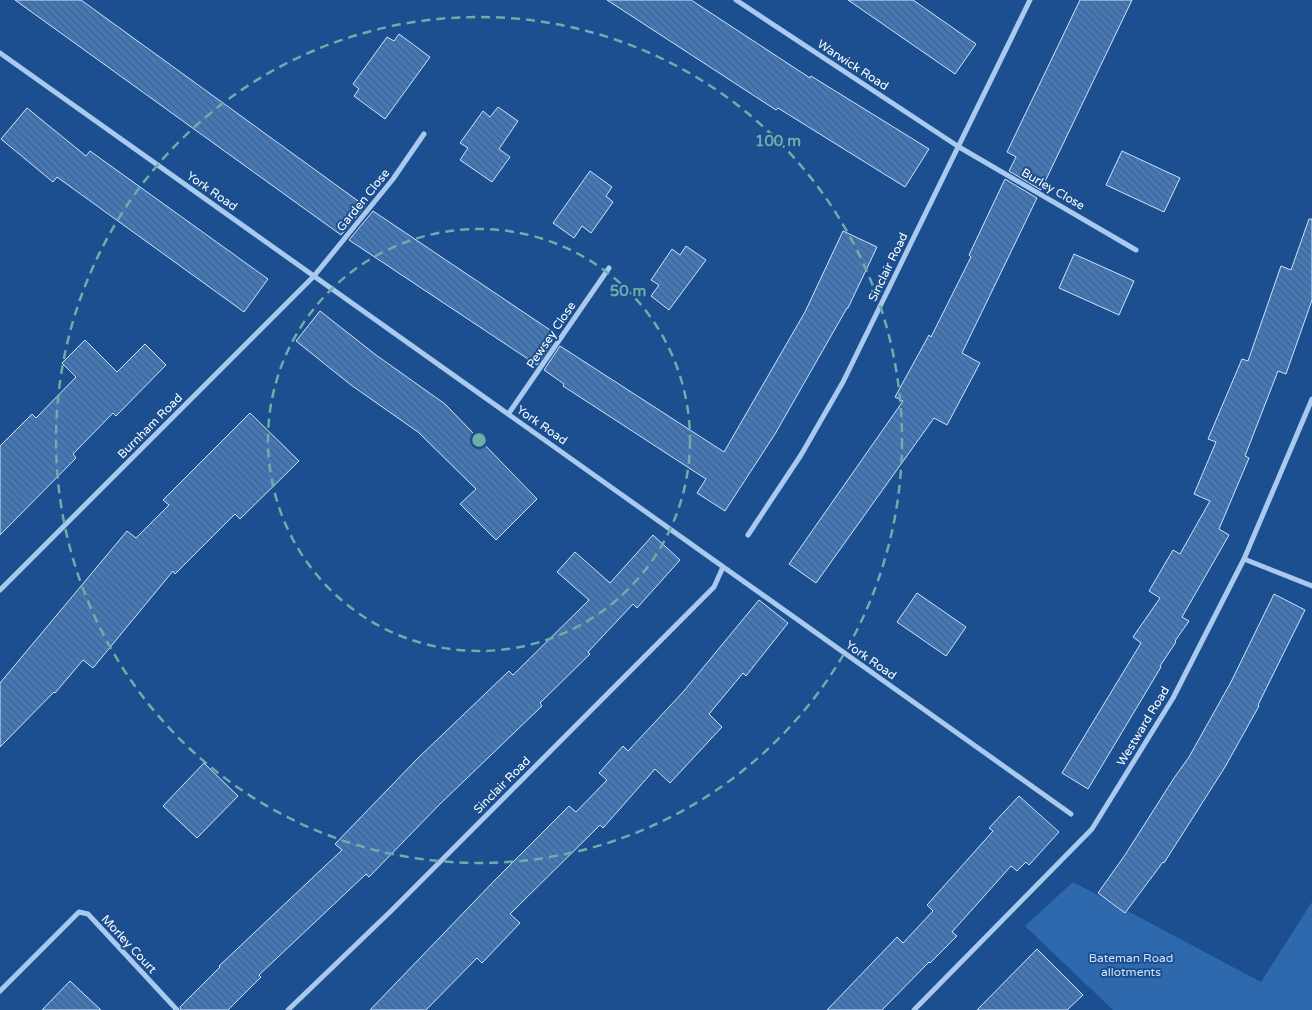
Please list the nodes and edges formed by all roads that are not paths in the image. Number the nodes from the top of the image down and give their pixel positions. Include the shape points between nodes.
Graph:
1 (736, 0) edge
2 (1030, 0) edge
3 (0, 53) edge
4 (424, 134) dead end
5 (959, 147) junction
6 (1136, 250) dead end
7 (609, 268) dead end
8 (314, 276) junction
9 (1312, 399) edge
10 (509, 414) junction
11 (748, 535) dead end
12 (1244, 559) junction
13 (723, 567) junction
14 (1312, 586) edge
15 (0, 590) edge
16 (1071, 814) dead end
17 (0, 991) edge
18 (178, 1010) edge
19 (288, 1010) edge
20 (914, 1010) edge

1 - 5 street, Warwick Road
2 - 5 street, Sinclair Road
3 - 8 street, York Road
4 - 8 street, Garden Close
5 - 6 street, Burley Close
5 - 11 street, Sinclair Road via 843,382 801,455
7 - 10 street, Pewsey Close
8 - 10 street, York Road
8 - 15 street, Burnham Road
9 - 12 street, Westward Road
10 - 13 street, York Road
12 - 14 street
12 - 20 street, Westward Road via 1173,698 1092,829
13 - 16 street, York Road
13 - 19 street, Sinclair Road via 714,587
17 - 18 street, Morley Court via 79,912 88,914

